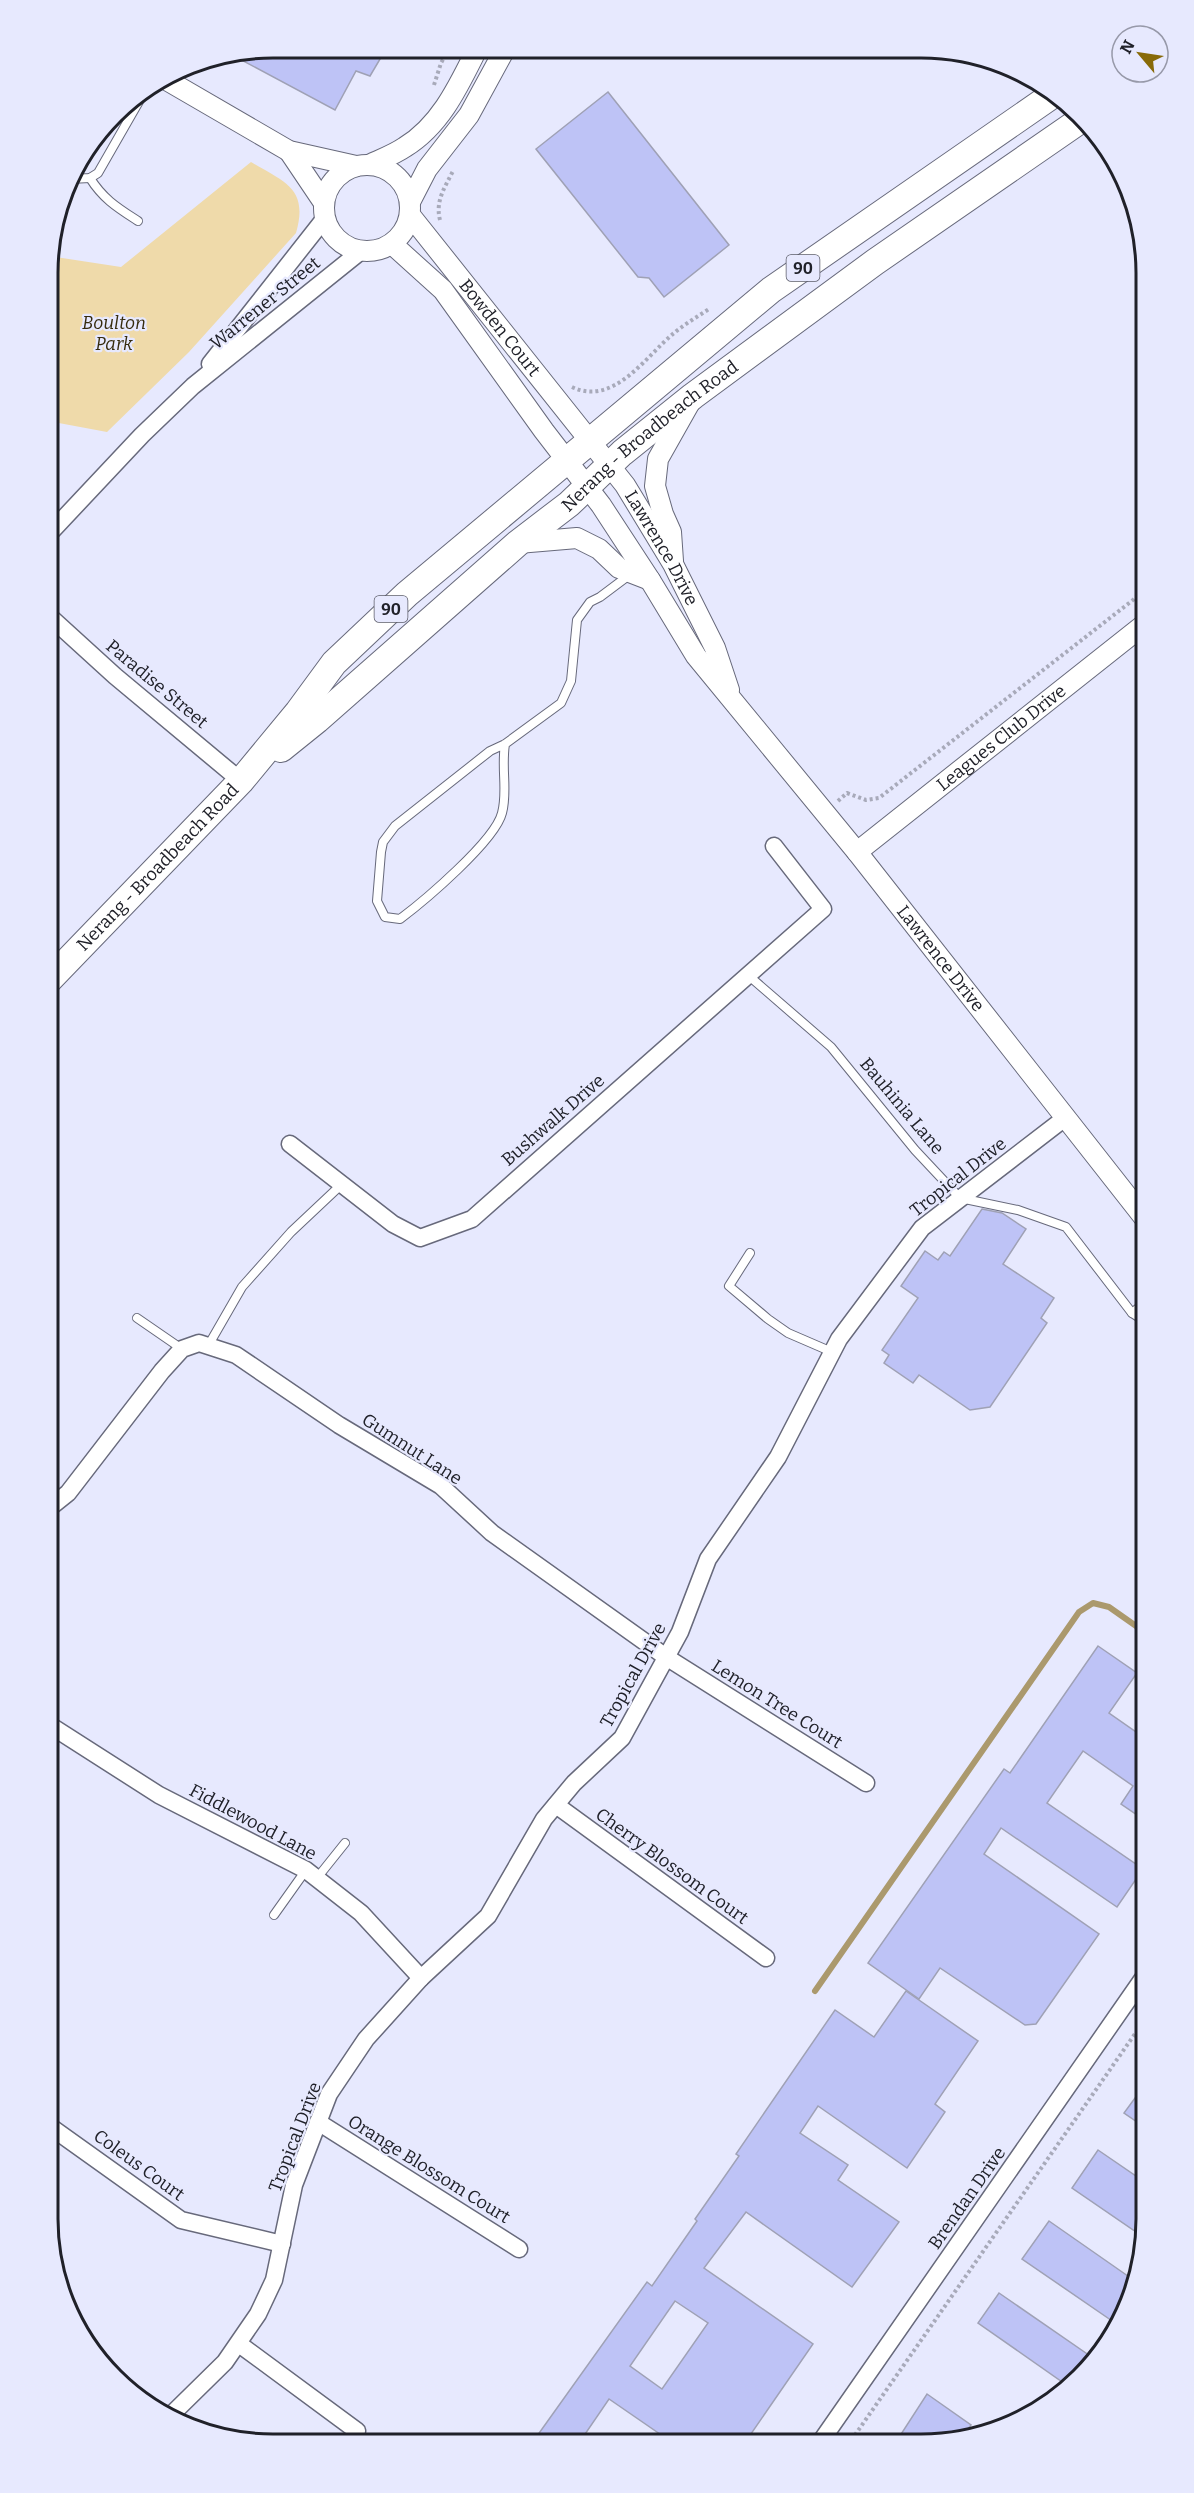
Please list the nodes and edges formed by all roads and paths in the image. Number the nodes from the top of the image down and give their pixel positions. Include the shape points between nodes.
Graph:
1 (444, 58) edge
2 (472, 58) edge
3 (501, 58) edge
4 (173, 84) edge
5 (1046, 99) edge
6 (450, 102) junction
7 (135, 109) edge
8 (1074, 124) edge
9 (289, 151) junction
10 (364, 165) junction
11 (455, 165) dead end
12 (90, 178) junction
13 (81, 180) edge
14 (410, 208) junction
15 (324, 211) junction
16 (138, 221) dead end
17 (442, 226) dead end
18 (392, 244) junction
19 (361, 251) junction
20 (565, 382) dead end
21 (193, 386) junction
22 (693, 396) junction
23 (581, 399) dead end
24 (590, 440) junction
25 (566, 461) junction
26 (609, 464) junction
27 (586, 486) junction
28 (58, 525) edge
29 (518, 543) junction
30 (673, 564) junction
31 (641, 576) junction
32 (1136, 596) edge
33 (58, 624) edge
34 (1136, 631) edge
35 (732, 698) junction
36 (505, 744) junction
37 (241, 781) junction
38 (824, 813) junction
39 (774, 846) dead end
40 (857, 852) junction
41 (58, 971) edge
42 (749, 976) junction
43 (1065, 1118) junction
44 (290, 1144) dead end
45 (342, 1184) junction
46 (960, 1198) junction
47 (1136, 1207) edge
48 (750, 1253) dead end
49 (1136, 1310) edge
50 (1132, 1313) junction
51 (1136, 1316) edge
52 (137, 1318) dead end
53 (208, 1346) junction
54 (182, 1349) junction
55 (832, 1352) junction
56 (58, 1501) edge
57 (666, 1657) junction
58 (58, 1730) edge
59 (866, 1783) dead end
60 (556, 1805) junction
61 (345, 1843) dead end
62 (312, 1874) junction
63 (274, 1915) dead end
64 (766, 1958) dead end
65 (422, 1978) junction
66 (1136, 1988) edge
67 (1136, 2032) edge
68 (318, 2122) junction
69 (58, 2132) edge
70 (282, 2244) junction
71 (519, 2249) dead end
72 (239, 2344) junction
73 (176, 2410) edge
74 (355, 2434) edge
75 (826, 2434) edge
76 (857, 2434) edge

1 - 6 path via 432,92
2 - 6 street
3 - 14 street via 469,115 427,169
4 - 9 street
5 - 24 main road, Nerang - Broadbeach Road / 90 via 771,290
6 - 10 street via 406,147
7 - 12 lane via 98,173
8 - 22 main road, Nerang - Broadbeach Road / 90 via 875,262
9 - 10 street
9 - 15 street
10 - 14 street via 386,168 396,176 406,188
10 - 15 street via 336,177 326,193
11 - 17 path via 439,202
12 - 13 lane
12 - 16 lane via 99,194
14 - 18 street via 405,230
14 - 24 street, Bowden Court
15 - 19 street via 336,239
15 - 21 street, Warrener Street
18 - 19 street
18 - 25 street, Bowden Court via 443,290
19 - 21 street, Warrener Street
20 - 23 path via 583,391
21 - 28 street, Warrener Street
22 - 26 main road, Nerang - Broadbeach Road / 90
22 - 30 street via 658,459 656,474 655,486 671,532
24 - 25 main road, Nerang - Broadbeach Road / 90
24 - 26 street, Lawrence Drive
25 - 27 street, Lawrence Drive
25 - 37 main road, Nerang - Broadbeach Road / 90 via 407,594 334,663
26 - 27 main road, Nerang - Broadbeach Road / 90
26 - 30 street, Lawrence Drive
27 - 29 main road, Nerang - Broadbeach Road / 90
27 - 31 street, Lawrence Drive
29 - 31 street via 578,538 599,549 620,568
29 - 37 main road, Nerang - Broadbeach Road / 90 via 317,720
30 - 35 street, Lawrence Drive via 716,648
31 - 35 street, Lawrence Drive via 696,656
31 - 36 lane via 590,602 580,613 571,681 561,703
32 - 38 path via 879,798 867,800 847,793
33 - 37 street, Paradise Street
34 - 40 street, Leagues Club Drive
35 - 38 street, Lawrence Drive
36 - 36 lane via 505,801 488,840 408,913 399,919 385,917 377,901 381,852 394,826 490,751
37 - 41 main road, Nerang - Broadbeach Road / 90
38 - 40 street, Lawrence Drive
39 - 42 street, Bushwalk Drive via 823,909
40 - 43 street, Lawrence Drive
42 - 45 street, Bushwalk Drive via 472,1219 420,1238 393,1224
42 - 46 lane, Bauhinia Lane via 831,1047 915,1150
43 - 46 street, Tropical Drive
43 - 47 street, Lawrence Drive
44 - 45 street, Bushwalk Drive
45 - 53 lane via 291,1232 242,1287
46 - 50 lane via 1018,1210 1066,1227
46 - 55 street, Tropical Drive via 922,1228
48 - 55 lane via 729,1286 788,1333
49 - 50 lane
50 - 51 lane
52 - 54 lane
53 - 54 street, Gumnut Lane via 199,1343
53 - 57 street, Gumnut Lane via 236,1355 339,1425 441,1486 492,1533
54 - 56 street
55 - 57 street, Tropical Drive via 778,1457 708,1558 680,1632
57 - 59 street, Lemon Tree Court
57 - 60 street, Tropical Drive via 622,1738
58 - 62 street, Fiddlewood Lane via 159,1795
60 - 64 street, Cherry Blossom Court
60 - 65 street, Tropical Drive via 488,1916
61 - 62 lane
62 - 63 lane
62 - 65 street, Fiddlewood Lane via 361,1913
65 - 68 street, Tropical Drive via 366,2039 329,2094
66 - 75 street, Brendan Drive
67 - 76 path
68 - 70 street, Tropical Drive via 294,2185
68 - 71 street, Orange Blossom Court
69 - 70 street, Coleus Court via 181,2220
70 - 72 street, Tropical Drive via 274,2280
72 - 73 street, Tropical Drive
72 - 74 street via 357,2431

